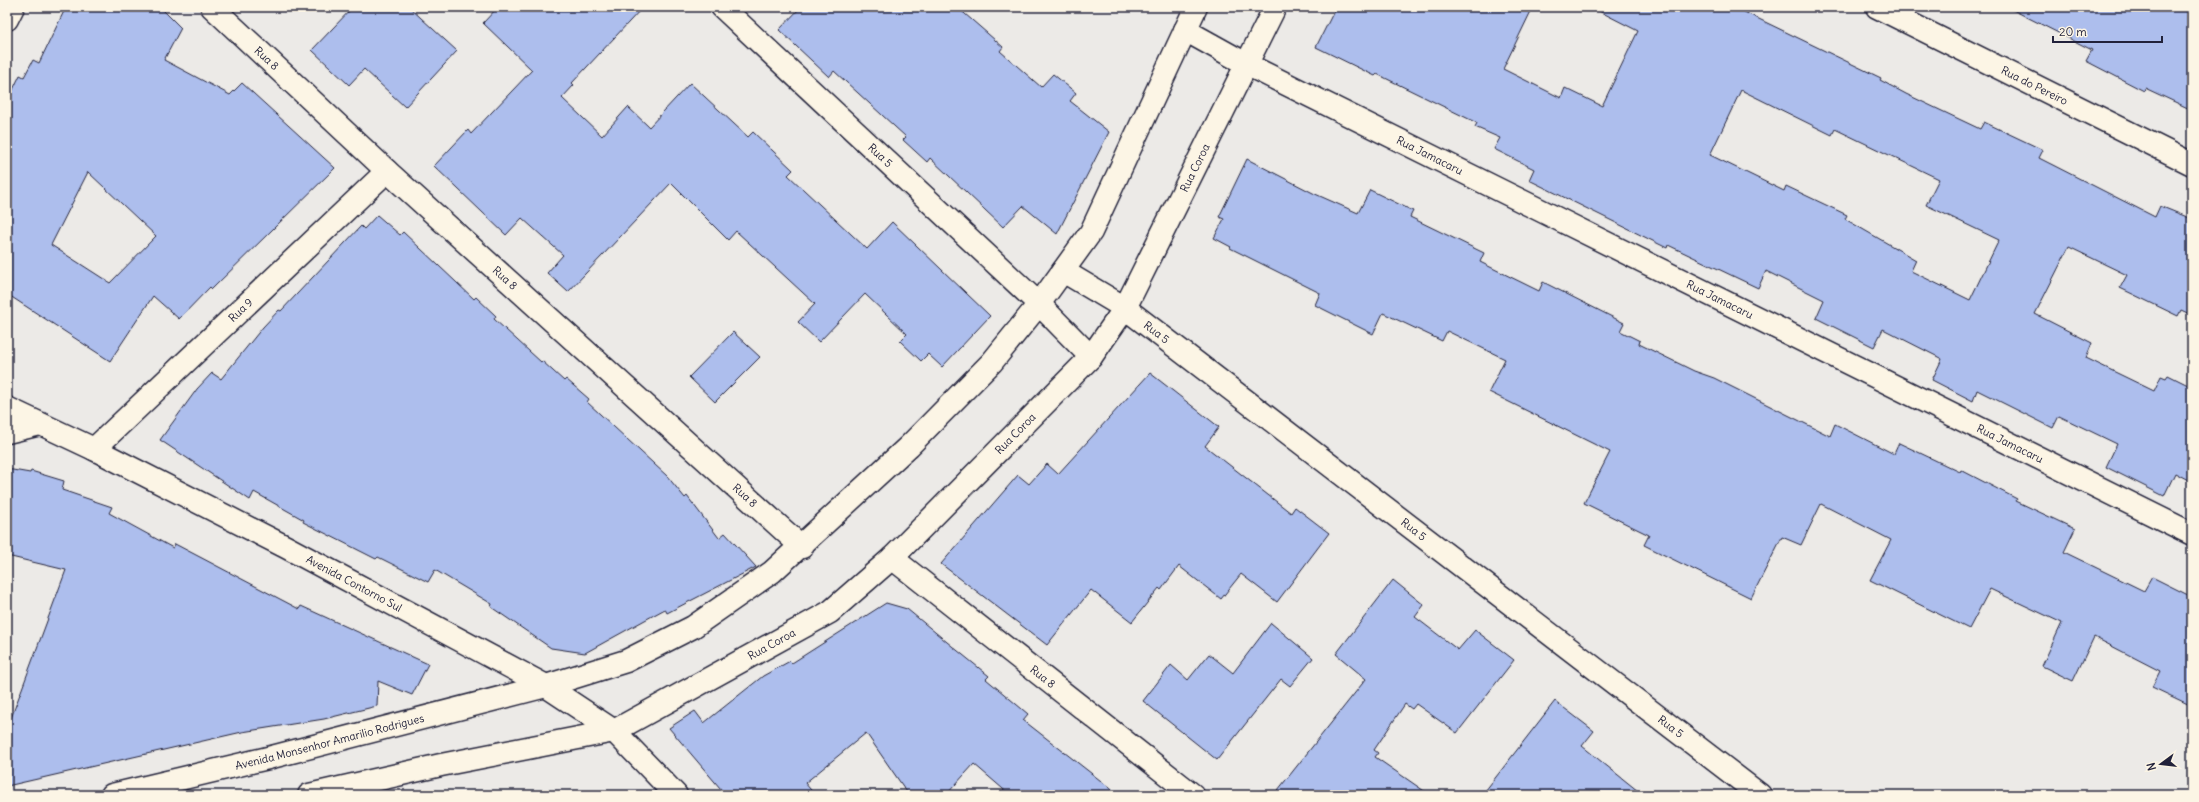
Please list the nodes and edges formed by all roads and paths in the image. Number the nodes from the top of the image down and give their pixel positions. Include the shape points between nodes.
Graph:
1 (13, 7) edge
2 (212, 7) edge
3 (722, 7) edge
4 (1196, 7) edge
5 (1275, 7) edge
6 (1877, 7) edge
7 (7, 19) edge
8 (1185, 30) junction
9 (1248, 65) junction
10 (2192, 164) edge
11 (387, 171) junction
12 (1063, 271) junction
13 (1039, 304) junction
14 (1125, 308) junction
15 (1091, 357) junction
16 (7, 408) edge
17 (40, 424) junction
18 (7, 432) edge
19 (94, 449) junction
20 (2192, 534) edge
21 (802, 547) junction
22 (892, 558) junction
23 (546, 686) junction
24 (614, 731) junction
25 (112, 795) edge
26 (309, 795) edge
27 (676, 795) edge
28 (1193, 795) edge
29 (1760, 795) edge

1 - 7 street
2 - 11 street, Rua 8
3 - 13 street, Rua 5
4 - 8 street
5 - 9 street, Rua Coroa
6 - 10 street, Rua do Pereiro
8 - 9 street, Rua Jamacaru
8 - 12 street via 1091,232
9 - 14 street, Rua Coroa
9 - 20 street, Rua Jamacaru
11 - 19 street, Rua 9
11 - 21 street, Rua 8
12 - 13 street
12 - 14 street, Rua 5
13 - 15 street, Rua 5
13 - 21 street via 992,362 909,446
14 - 15 street, Rua Coroa
14 - 29 street, Rua 5
15 - 22 street, Rua Coroa
16 - 17 street, Avenida Contorno Sul
17 - 18 street
17 - 19 street, Avenida Contorno Sul
19 - 23 street, Avenida Contorno Sul via 300,554
21 - 23 street via 772,572 693,627 626,661
22 - 24 street, Rua Coroa via 830,612
22 - 28 street, Rua 8
23 - 24 street, Avenida Contorno Sul
23 - 25 street, Avenida Monsenhor Amarilio Rodrigues via 268,758
24 - 26 street via 440,765
24 - 27 street, Avenida Contorno Sul

